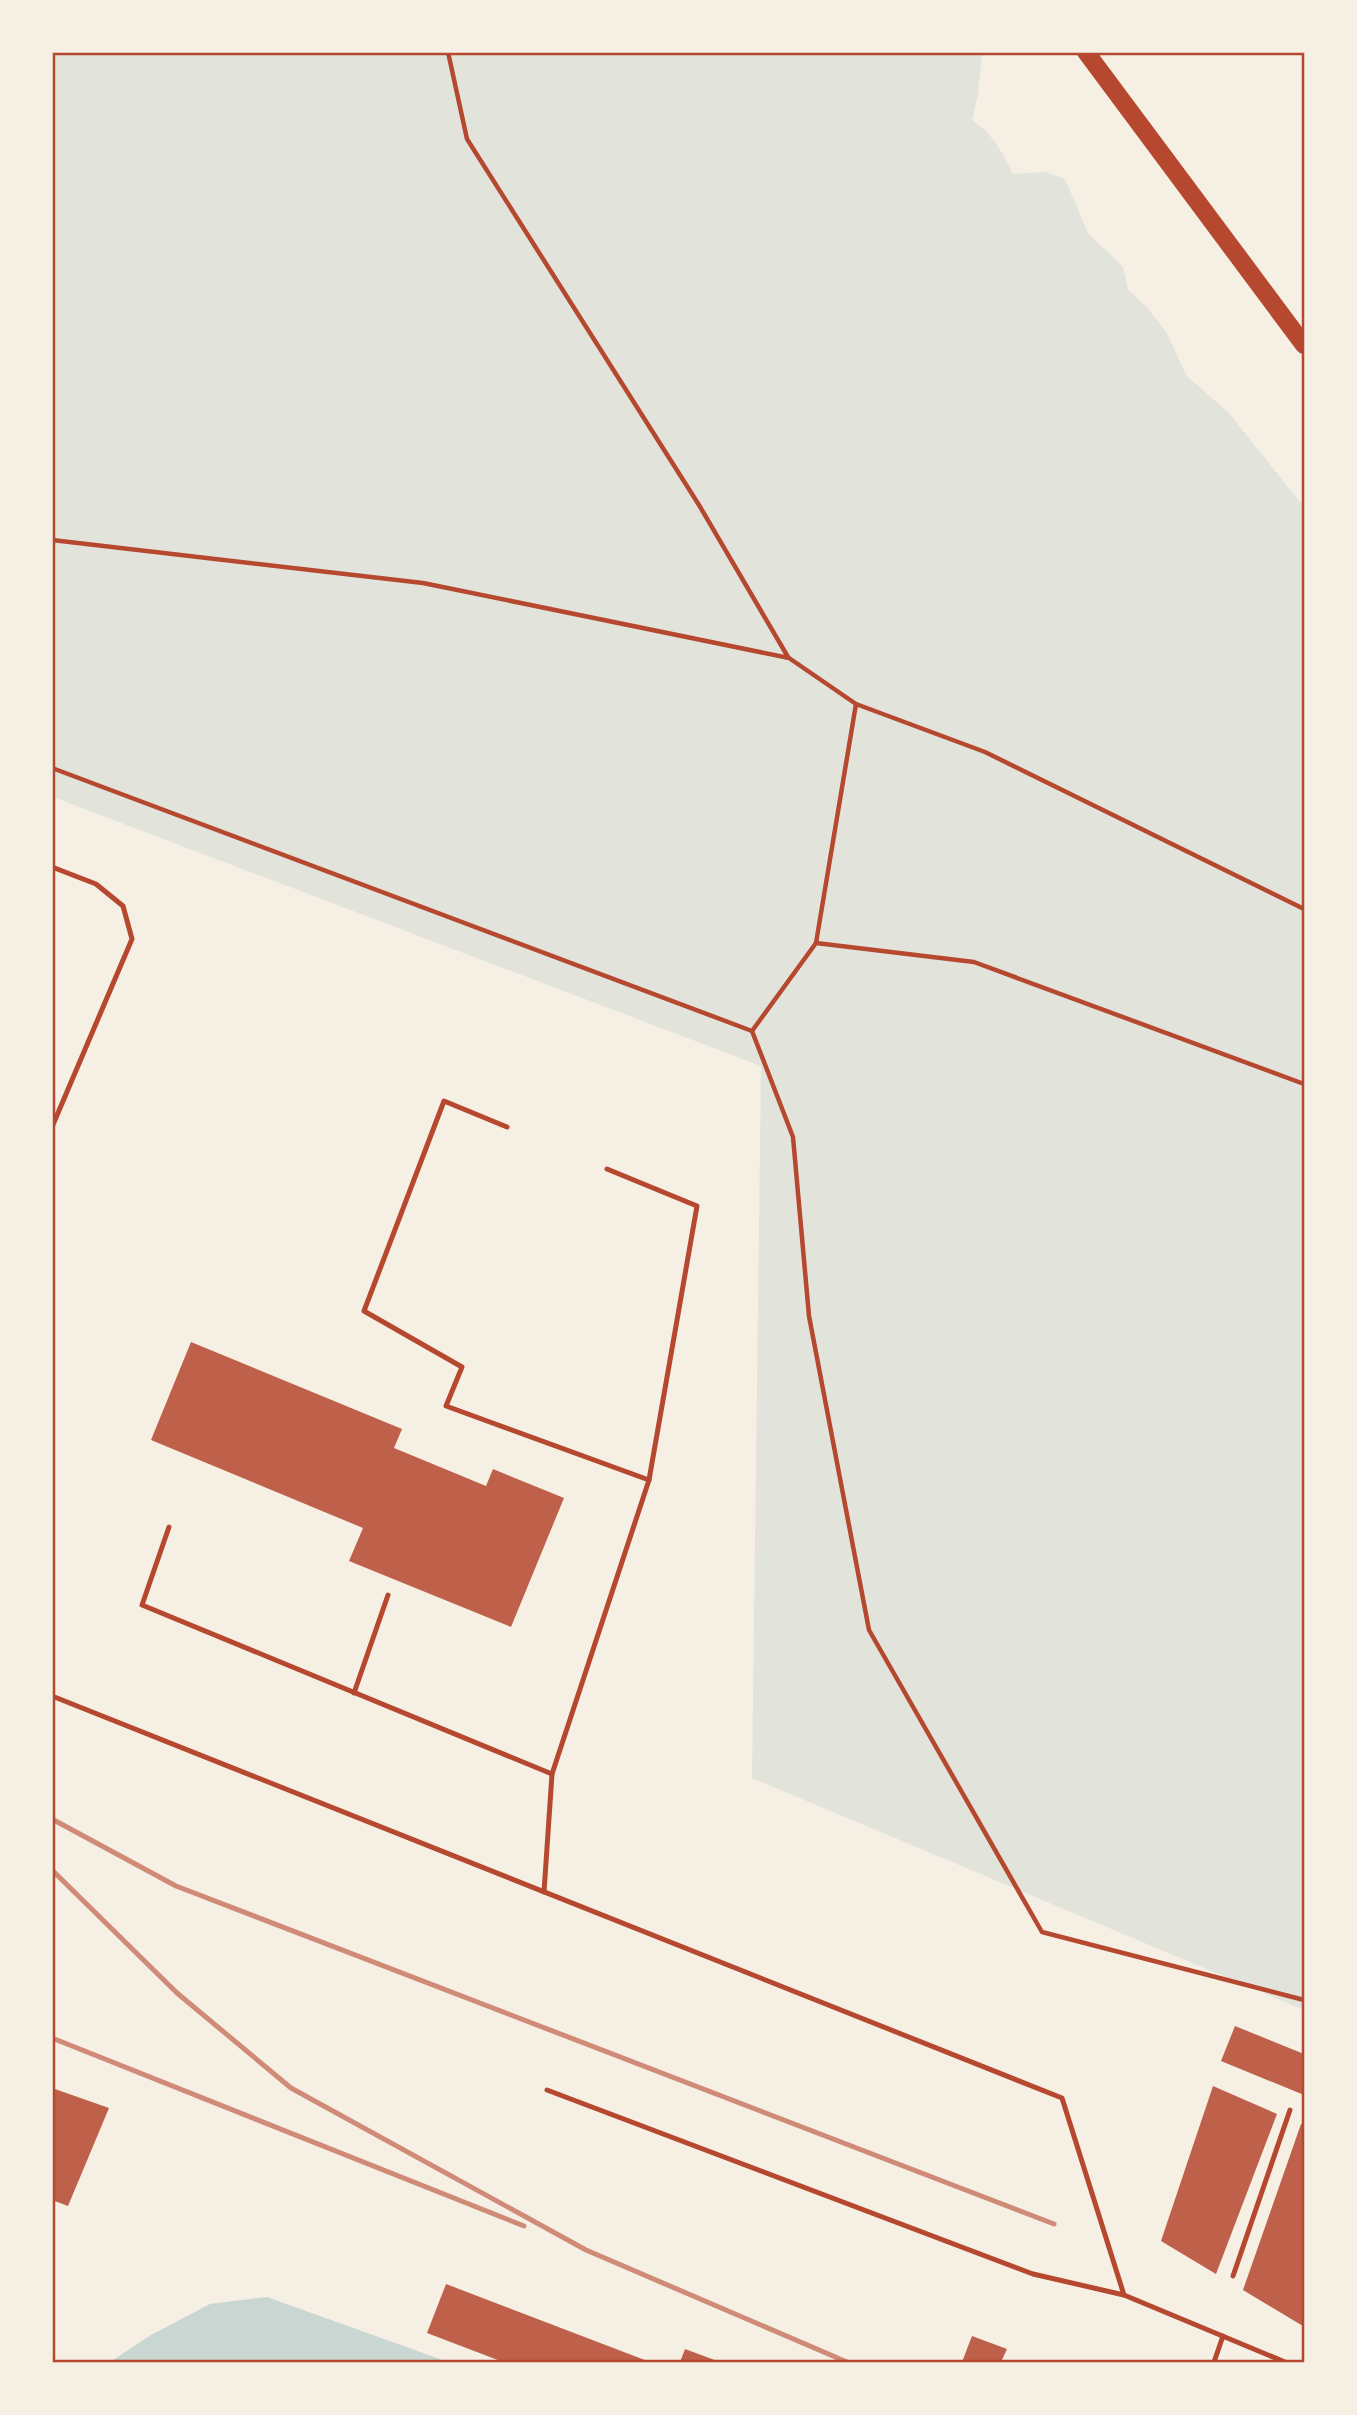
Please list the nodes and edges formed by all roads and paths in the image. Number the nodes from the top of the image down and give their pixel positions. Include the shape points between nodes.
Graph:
1 (448, 52) edge
2 (1086, 52) edge
3 (1304, 345) edge
4 (52, 540) edge
5 (789, 658) junction
6 (856, 704) junction
7 (52, 768) edge
8 (52, 867) edge
9 (1304, 909) edge
10 (816, 943) junction
11 (752, 1031) junction
12 (1304, 1084) edge
13 (52, 1127) edge
14 (507, 1127) dead end
15 (607, 1168) dead end
16 (649, 1480) junction
17 (169, 1527) dead end
18 (388, 1594) dead end
19 (354, 1693) junction
20 (52, 1696) edge
21 (552, 1774) junction
22 (544, 1892) junction
23 (1304, 2000) edge
24 (547, 2090) dead end
25 (1290, 2110) dead end
26 (1233, 2276) dead end
27 (1124, 2295) junction
28 (1223, 2336) junction
29 (1214, 2362) edge
30 (1286, 2362) edge

1 - 5 path via 467,139 699,505
2 - 3 main road
4 - 5 path via 423,583
5 - 6 path
6 - 9 path via 985,752
6 - 10 path
7 - 11 path
8 - 13 lane via 96,884 123,905 132,939
10 - 11 path
10 - 12 path via 974,962
11 - 23 path via 793,1137 809,1316 869,1630 1042,1932
14 - 16 lane via 444,1101 364,1311 463,1367 446,1406
15 - 16 lane via 697,1206
16 - 21 lane
17 - 19 lane via 142,1605
18 - 19 lane
19 - 21 lane
20 - 22 lane
21 - 22 lane
22 - 27 lane via 1062,2098
24 - 27 lane via 1033,2274
25 - 26 lane
27 - 28 lane
28 - 29 lane
28 - 30 lane

